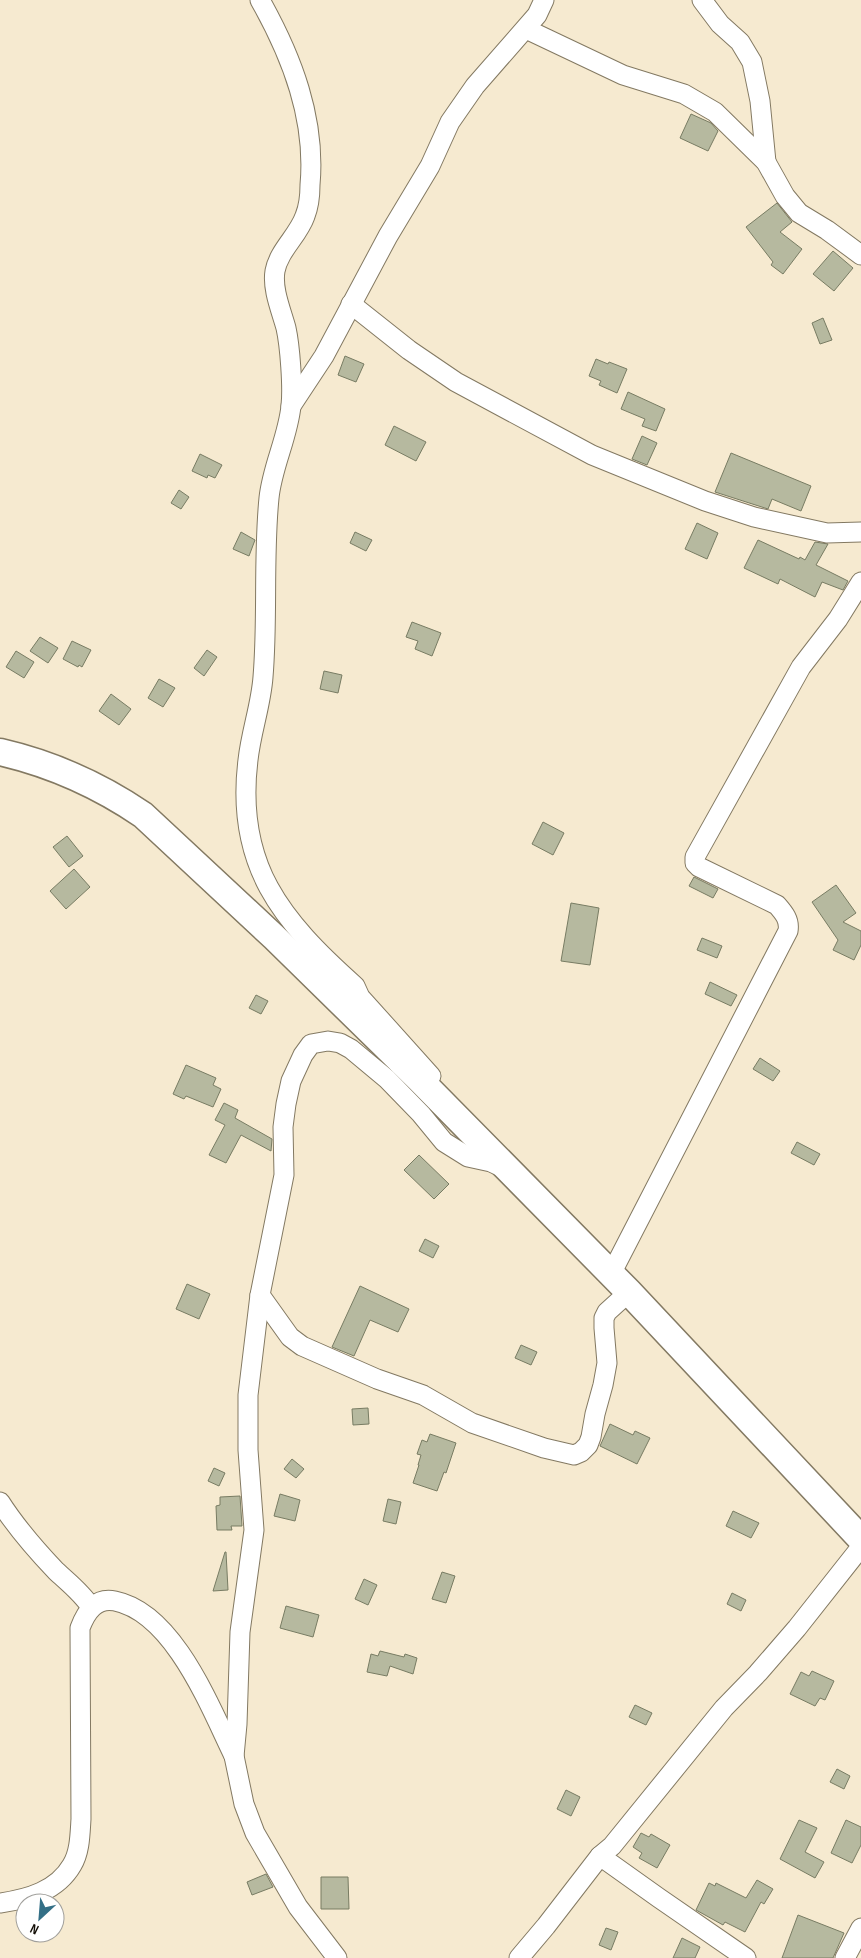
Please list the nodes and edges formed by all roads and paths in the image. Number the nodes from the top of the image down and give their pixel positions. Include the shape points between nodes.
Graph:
1 (260, 0) edge
2 (544, 0) edge
3 (702, 0) edge
4 (526, 29) junction
5 (766, 162) junction
6 (861, 255) edge
7 (351, 304) junction
8 (291, 406) junction
9 (861, 532) edge
10 (861, 582) edge
11 (0, 752) edge
12 (460, 1120) junction
13 (508, 1170) junction
14 (620, 1283) junction
15 (260, 1296) junction
16 (0, 1502) edge
17 (861, 1539) edge
18 (861, 1547) edge
19 (91, 1607) junction
20 (234, 1756) junction
21 (600, 1856) junction
22 (0, 1903) edge
23 (861, 1928) edge
24 (337, 1958) edge
25 (518, 1958) edge
26 (746, 1958) edge
27 (845, 1958) edge

1 - 8 street via 280,34 295,72 310,136 311,173 306,216 275,272 289,351
2 - 4 street
3 - 5 street via 720,24 740,42 752,62 760,101
4 - 5 street via 623,75 692,98 715,112
4 - 7 street via 475,86 450,122 430,166
5 - 6 street via 785,196 799,213
7 - 8 street via 324,356
7 - 9 street via 456,382 592,455 705,501 754,516 827,533
8 - 12 street via 269,495 263,680 248,759 246,789 252,851 279,904 301,935 355,986 360,997 442,1090
10 - 14 street via 838,619 801,667 694,857 696,865 777,906 785,914 789,926
11 - 12 street via 29,758 65,772 124,802 142,815 274,937
12 - 13 street
13 - 14 street
13 - 15 street via 468,1157 444,1142 388,1079 351,1049 340,1043 311,1044 291,1081 286,1104 284,1175
14 - 15 street via 604,1318 607,1363 591,1437 588,1445 574,1455 472,1423 423,1395 302,1346 290,1337
14 - 17 street
15 - 20 street via 248,1394 254,1530 240,1632
16 - 19 street via 30,1543 83,1594
18 - 21 street via 797,1628 724,1708 612,1846
19 - 20 street via 100,1601 116,1601 152,1619 195,1677
19 - 22 street via 80,1628 81,1819 73,1864 44,1892
20 - 24 street via 244,1804 255,1833 298,1907
21 - 25 street
21 - 26 street
23 - 27 street

